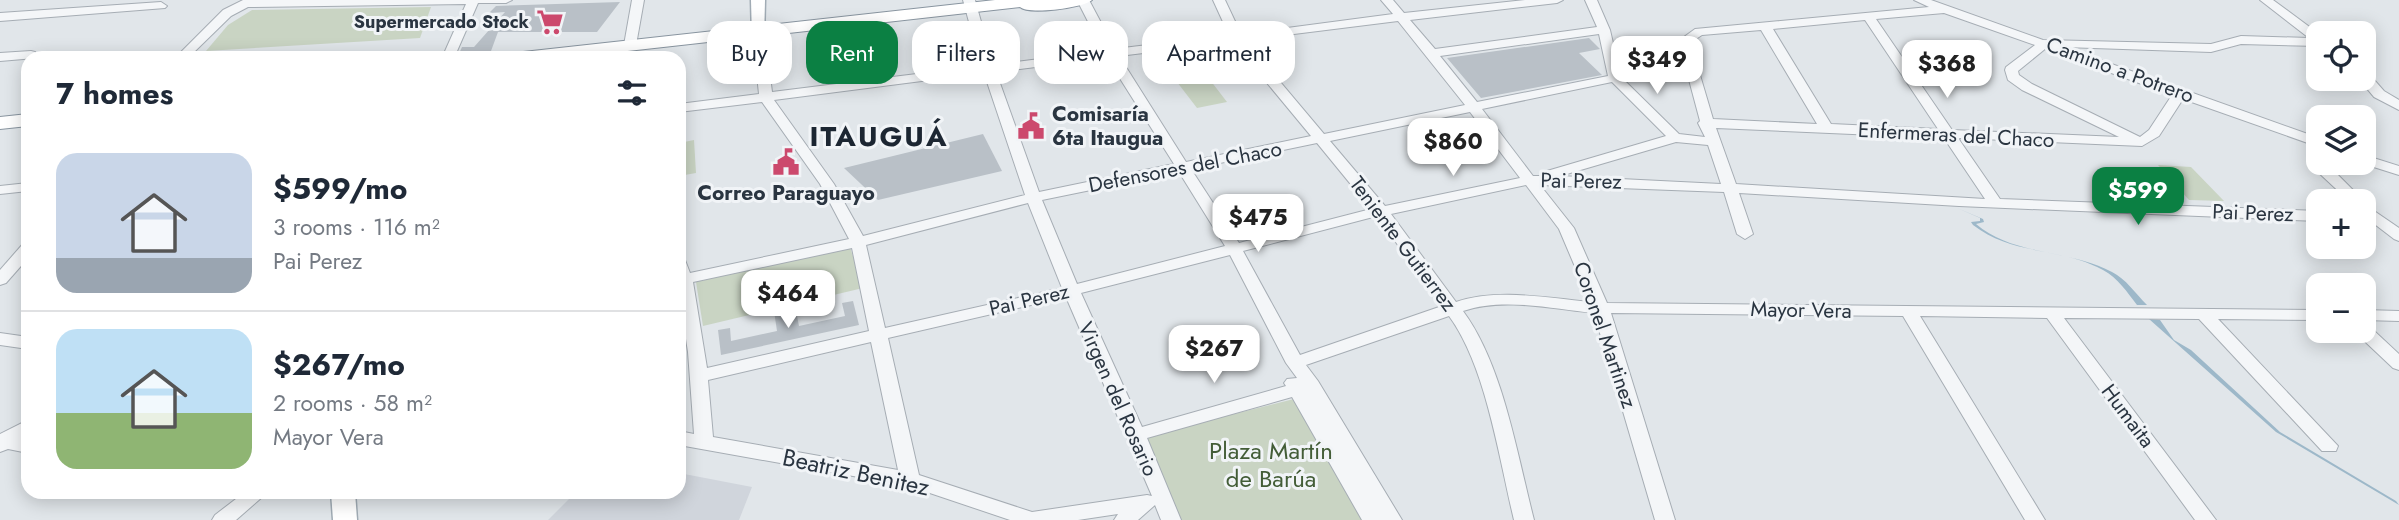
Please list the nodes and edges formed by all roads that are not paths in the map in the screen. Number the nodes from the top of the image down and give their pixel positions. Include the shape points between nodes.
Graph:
1 (379, 0) edge
2 (468, 0) edge
3 (473, 0) edge
4 (481, 0) edge
5 (503, 0) edge
6 (638, 0) edge
7 (758, 0) edge
8 (1041, 0) edge
9 (1083, 0) edge
10 (1219, 0) edge
11 (1387, 0) edge
12 (1557, 0) edge
13 (1591, 0) edge
14 (1920, 0) edge
15 (2266, 0) edge
16 (250, 2) edge
17 (160, 6) dead end
18 (971, 7) edge
19 (1946, 9) junction
20 (0, 17) edge
21 (1401, 17) junction
22 (1869, 18) junction
23 (759, 21) edge
24 (1094, 21) edge
25 (1229, 21) edge
26 (1765, 26) junction
27 (792, 30) edge
28 (1604, 30) junction
29 (1295, 31) edge
30 (2306, 31) edge
31 (707, 41) edge
32 (2306, 41) edge
33 (2045, 43) junction
34 (188, 51) edge
35 (451, 51) edge
36 (629, 51) edge
37 (1432, 53) junction
38 (21, 56) edge
39 (0, 57) edge
40 (1695, 72) junction
41 (1615, 78) junction
42 (912, 79) edge
43 (1128, 81) edge
44 (764, 84) edge
45 (994, 84) edge
46 (1275, 84) edge
47 (2376, 91) edge
48 (2399, 91) edge
49 (2181, 92) junction
50 (2379, 94) junction
51 (766, 98) junction
52 (2399, 106) edge
53 (686, 107) edge
54 (1474, 109) junction
55 (21, 114) edge
56 (0, 116) edge
57 (21, 121) edge
58 (0, 123) edge
59 (1705, 123) junction
60 (1827, 129) junction
61 (1950, 135) junction
62 (1675, 138) junction
63 (2306, 138) edge
64 (1322, 139) junction
65 (1715, 142) junction
66 (2142, 142) junction
67 (2376, 163) edge
68 (1183, 167) junction
69 (2399, 171) edge
70 (2329, 175) edge
71 (1531, 180) junction
72 (21, 188) edge
73 (1732, 189) junction
74 (2344, 189) edge
75 (0, 190) edge
76 (1035, 197) junction
77 (1995, 203) junction
78 (1381, 211) junction
79 (2306, 215) edge
80 (2376, 220) edge
81 (1745, 234) dead end
82 (2399, 236) edge
83 (858, 242) junction
84 (1234, 248) junction
85 (21, 264) edge
86 (686, 273) edge
87 (0, 280) edge
88 (1070, 291) junction
89 (686, 304) edge
90 (1451, 308) junction
91 (1601, 308) junction
92 (1908, 311) junction
93 (2051, 312) junction
94 (2205, 314) junction
95 (2306, 314) edge
96 (2376, 315) edge
97 (2399, 316) edge
98 (877, 334) junction
99 (0, 339) edge
100 (21, 342) edge
101 (2376, 342) edge
102 (1295, 363) junction
103 (2399, 364) edge
104 (698, 376) junction
105 (1302, 384) junction
106 (21, 431) edge
107 (1134, 431) junction
108 (686, 439) edge
109 (704, 442) junction
110 (2, 443) edge
111 (21, 445) edge
112 (2329, 446) dead end
113 (910, 479) junction
114 (1154, 481) junction
115 (249, 499) edge
116 (344, 499) edge
117 (1147, 502) junction
118 (1030, 519) edge
119 (222, 520) edge
120 (345, 520) edge
121 (1124, 520) edge
122 (1171, 520) edge
123 (1372, 520) edge
124 (1392, 520) edge
125 (1524, 520) edge
126 (1665, 520) edge
127 (2035, 520) edge
128 (2206, 520) edge

1 - 2 street
1 - 16 street
3 - 35 street
4 - 5 street
6 - 36 street
7 - 23 main road
8 - 18 highway
9 - 18 highway
9 - 24 street
10 - 25 street, Teniente Gutierrez
11 - 21 street, Coronel Martinez
12 - 21 street
13 - 28 street
14 - 19 street, Camino a Potrero
15 - 30 street
16 - 34 street via 227,13
17 - 20 street
18 - 27 highway
19 - 22 street
19 - 33 street, Camino a Potrero
21 - 29 street
21 - 37 street, Coronel Martinez
22 - 26 street
22 - 61 street
26 - 40 street via 1695,34 1689,41
26 - 60 street
28 - 37 street
28 - 41 street
31 - 36 highway
32 - 33 street via 2241,40 2211,48
33 - 49 street, Camino a Potrero
33 - 66 street via 2011,70 2013,78
37 - 54 street, Coronel Martinez
38 - 39 street
40 - 41 street, Defensores del Chaco
40 - 59 street
41 - 54 street, Defensores del Chaco
41 - 62 street
42 - 51 street
43 - 68 street
44 - 51 street
45 - 76 street, Virgen del Rosario
46 - 64 street, Teniente Gutierrez
47 - 50 street
48 - 50 street
49 - 63 street, Camino a Potrero
49 - 66 street via 2154,133
50 - 52 street
51 - 53 street
51 - 83 street via 827,184
54 - 64 street, Defensores del Chaco
54 - 71 street, Coronel Martinez
55 - 56 highway
57 - 58 highway
59 - 60 street, Enfermeras del Chaco
59 - 65 street
60 - 61 street, Enfermeras del Chaco
61 - 66 street, Enfermeras del Chaco
61 - 77 street
62 - 65 street
62 - 71 street
64 - 68 street, Defensores del Chaco
64 - 78 street, Teniente Gutierrez
65 - 73 street
67 - 69 street
68 - 76 street, Defensores del Chaco
68 - 84 street
70 - 74 street
71 - 73 street, Pai Perez
71 - 78 street, Pai Perez
71 - 91 street, Coronel Martinez via 1566,228
72 - 75 street
73 - 77 street, Pai Perez
73 - 81 street
76 - 83 street, Defensores del Chaco
76 - 88 street, Virgen del Rosario
77 - 79 street, Pai Perez
78 - 84 street, Pai Perez
78 - 90 street, Teniente Gutierrez
80 - 82 street
83 - 86 street, Defensores del Chaco
83 - 98 street
84 - 88 street, Pai Perez
84 - 102 street
85 - 87 street
88 - 98 street, Pai Perez
88 - 107 street, Virgen del Rosario
89 - 104 street
90 - 91 street, Mayor Vera via 1504,300
90 - 102 street, Mayor Vera
90 - 125 street, Teniente Gutierrez via 1469,331 1484,364
91 - 92 street, Mayor Vera
91 - 126 street, Coronel Martinez
92 - 93 street, Mayor Vera
92 - 127 street
93 - 94 street, Mayor Vera
93 - 128 street, Humaita
94 - 95 street, Mayor Vera
94 - 112 street
96 - 97 street
98 - 104 street, Pai Perez
98 - 113 street
99 - 100 street
101 - 103 street
102 - 105 street
104 - 109 street
105 - 107 street
105 - 123 street
105 - 124 street
106 - 110 street
107 - 114 street, Virgen del Rosario
108 - 109 street, Beatriz Benitez
109 - 113 street, Beatriz Benitez
110 - 111 street
113 - 118 street, Beatriz Benitez
114 - 117 street
114 - 122 street, Virgen del Rosario
115 - 119 street
116 - 120 main road
117 - 118 street
117 - 121 street

